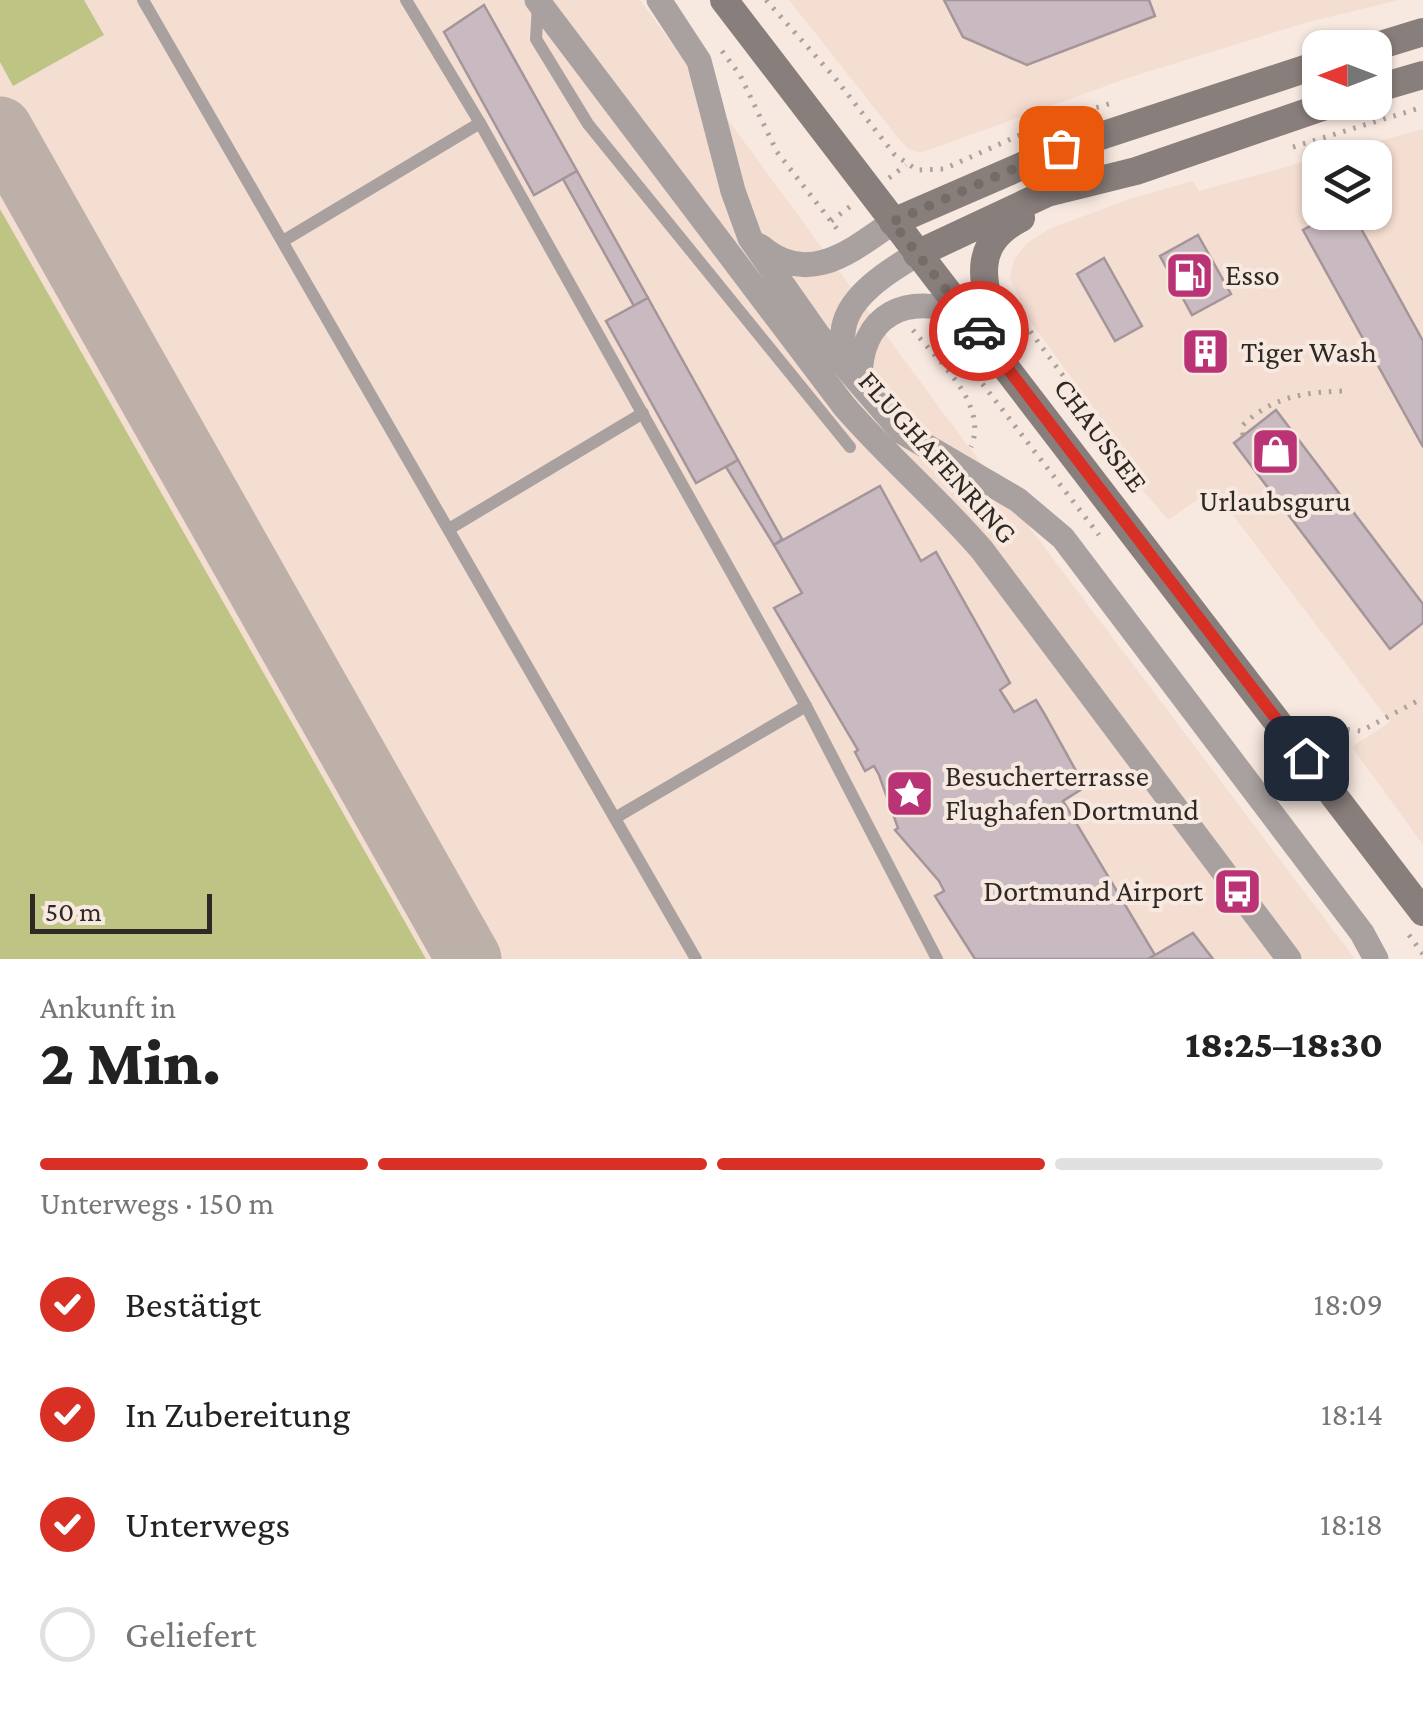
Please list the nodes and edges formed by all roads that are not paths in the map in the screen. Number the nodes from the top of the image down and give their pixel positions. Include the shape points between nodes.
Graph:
1 (143, 0) edge
2 (406, 0) edge
3 (659, 0) edge
4 (724, 0) edge
5 (538, 1) edge
6 (1423, 32) edge
7 (1392, 42) edge
8 (1302, 70) edge
9 (1423, 76) edge
10 (1392, 84) edge
11 (1302, 114) edge
12 (480, 123) junction
13 (1094, 182) junction
14 (892, 222) junction
15 (750, 238) junction
16 (283, 241) junction
17 (916, 254) junction
18 (966, 315) junction
19 (1007, 366) junction
20 (860, 380) junction
21 (643, 413) junction
22 (850, 446) dead end
23 (449, 529) junction
24 (806, 706) junction
25 (615, 818) junction
26 (1423, 912) edge
27 (696, 959) edge
28 (937, 959) edge
29 (1289, 959) edge
30 (1376, 959) edge

1 - 16 lane
2 - 12 lane
3 - 15 street, FLUGHAFENRING via 699,61
4 - 14 main road, CHAUSSEE
5 - 22 lane via 536,39 588,124
5 - 29 street, FLUGHAFENRING via 844,406 982,550
6 - 7 main road
8 - 14 main road via 1061,148
9 - 10 main road
11 - 13 main road
12 - 16 lane
12 - 21 lane
13 - 17 main road via 1022,203
13 - 19 main road via 1014,222 989,245 984,280
14 - 15 street via 816,266 778,259
14 - 17 main road, CHAUSSEE
15 - 20 street, FLUGHAFENRING via 818,335
16 - 23 lane
17 - 18 main road, CHAUSSEE
17 - 20 street, FLUGHAFENRING via 869,285 844,321 846,358
18 - 19 main road, CHAUSSEE
18 - 20 street, FLUGHAFENRING via 935,304 898,310 867,334
19 - 26 main road, CHAUSSEE
20 - 30 street, FLUGHAFENRING via 902,432 1018,500 1062,538
21 - 23 lane
21 - 24 lane
23 - 25 lane
24 - 25 lane
24 - 28 lane
25 - 27 lane

